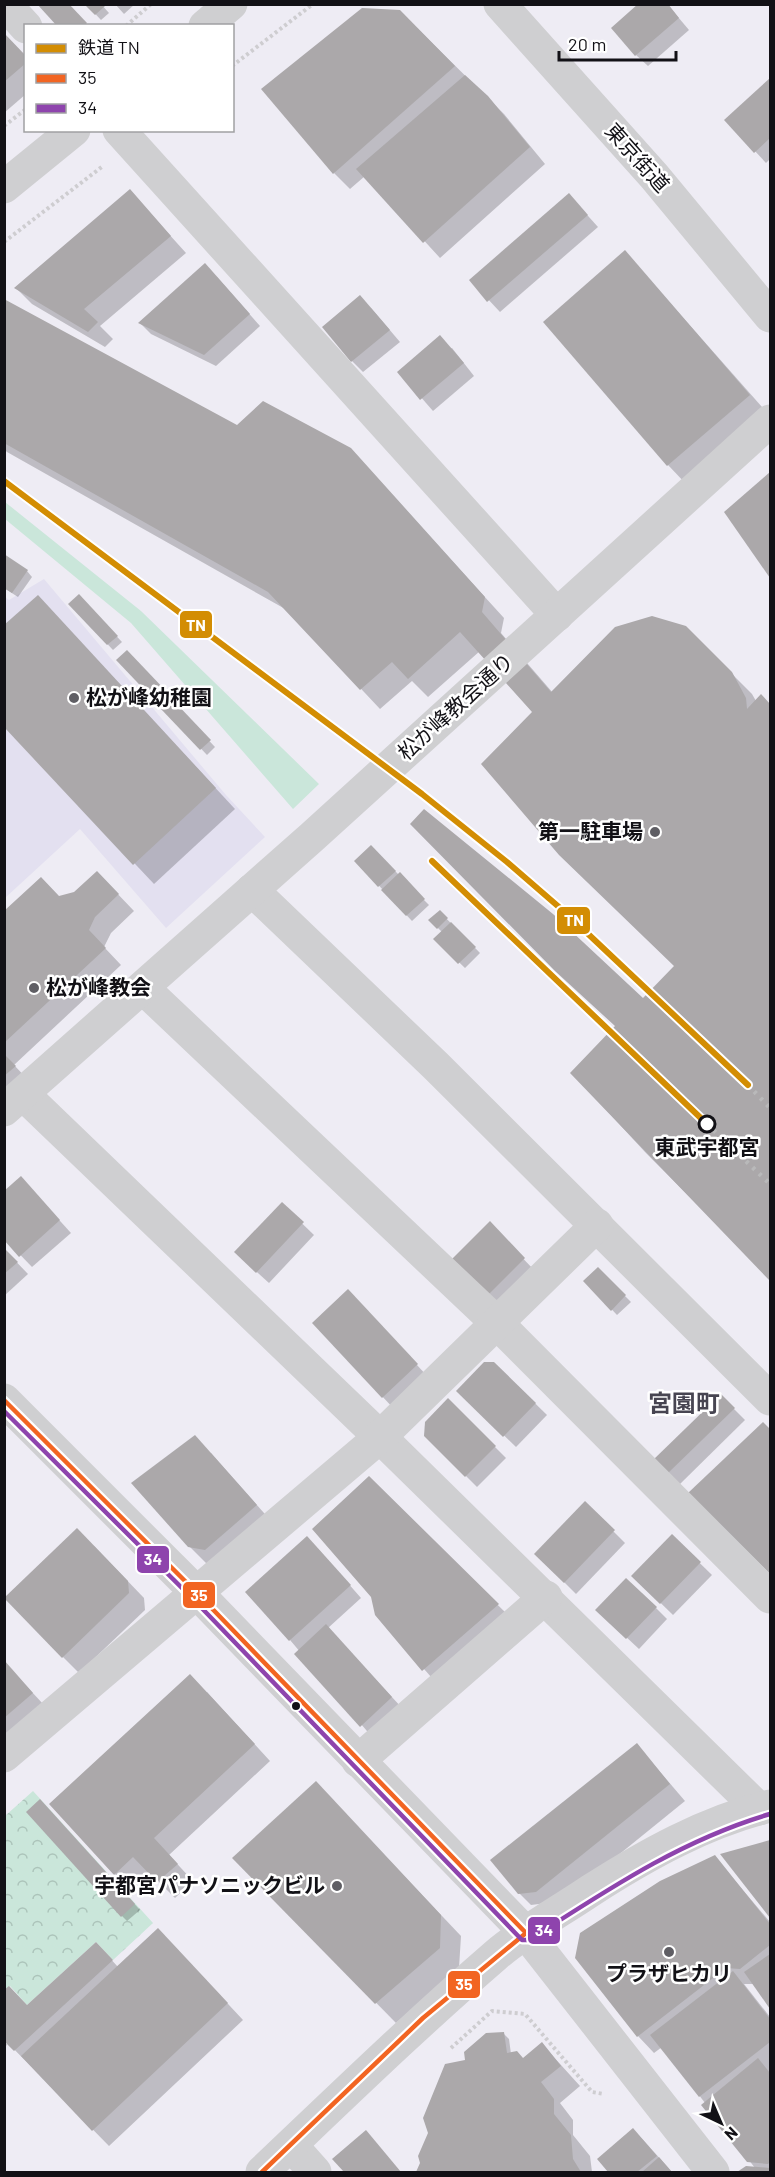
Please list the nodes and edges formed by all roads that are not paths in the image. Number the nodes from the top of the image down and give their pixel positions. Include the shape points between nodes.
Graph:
1 (5, 4) edge
2 (231, 4) edge
3 (500, 4) edge
4 (207, 24) edge
5 (24, 25) edge
6 (72, 132) edge
7 (125, 137) edge
8 (4, 187) edge
9 (771, 316) edge
10 (771, 421) edge
11 (557, 615) junction
12 (252, 890) junction
13 (143, 988) junction
14 (14, 1102) edge
15 (597, 1225) junction
16 (498, 1324) junction
17 (771, 1399) edge
18 (4, 1400) edge
19 (380, 1437) junction
20 (197, 1593) junction
21 (771, 1597) edge
22 (546, 1598) junction
23 (5, 1756) edge
24 (358, 1761) junction
25 (765, 1807) edge
26 (526, 1933) junction
27 (291, 2145) junction
28 (262, 2172) edge
29 (315, 2172) edge
30 (713, 2172) edge

1 - 5 main road
2 - 4 main road
3 - 9 main road, 東京街道 via 654,176
6 - 8 main road
7 - 11 main road
10 - 11 main road, 松が峰教会通り
11 - 12 main road, 松が峰教会通り
12 - 13 main road, 松が峰教会通り
12 - 15 main road
13 - 14 main road, 松が峰教会通り
13 - 16 main road
14 - 19 main road
15 - 16 main road
15 - 17 main road
16 - 19 main road
16 - 21 main road
18 - 20 main road
19 - 20 main road
19 - 22 main road
20 - 23 main road
20 - 24 main road
22 - 24 main road
22 - 25 main road
24 - 26 main road
25 - 26 main road via 663,1846
26 - 27 main road via 412,2030
26 - 30 main road
27 - 28 main road
27 - 29 main road

